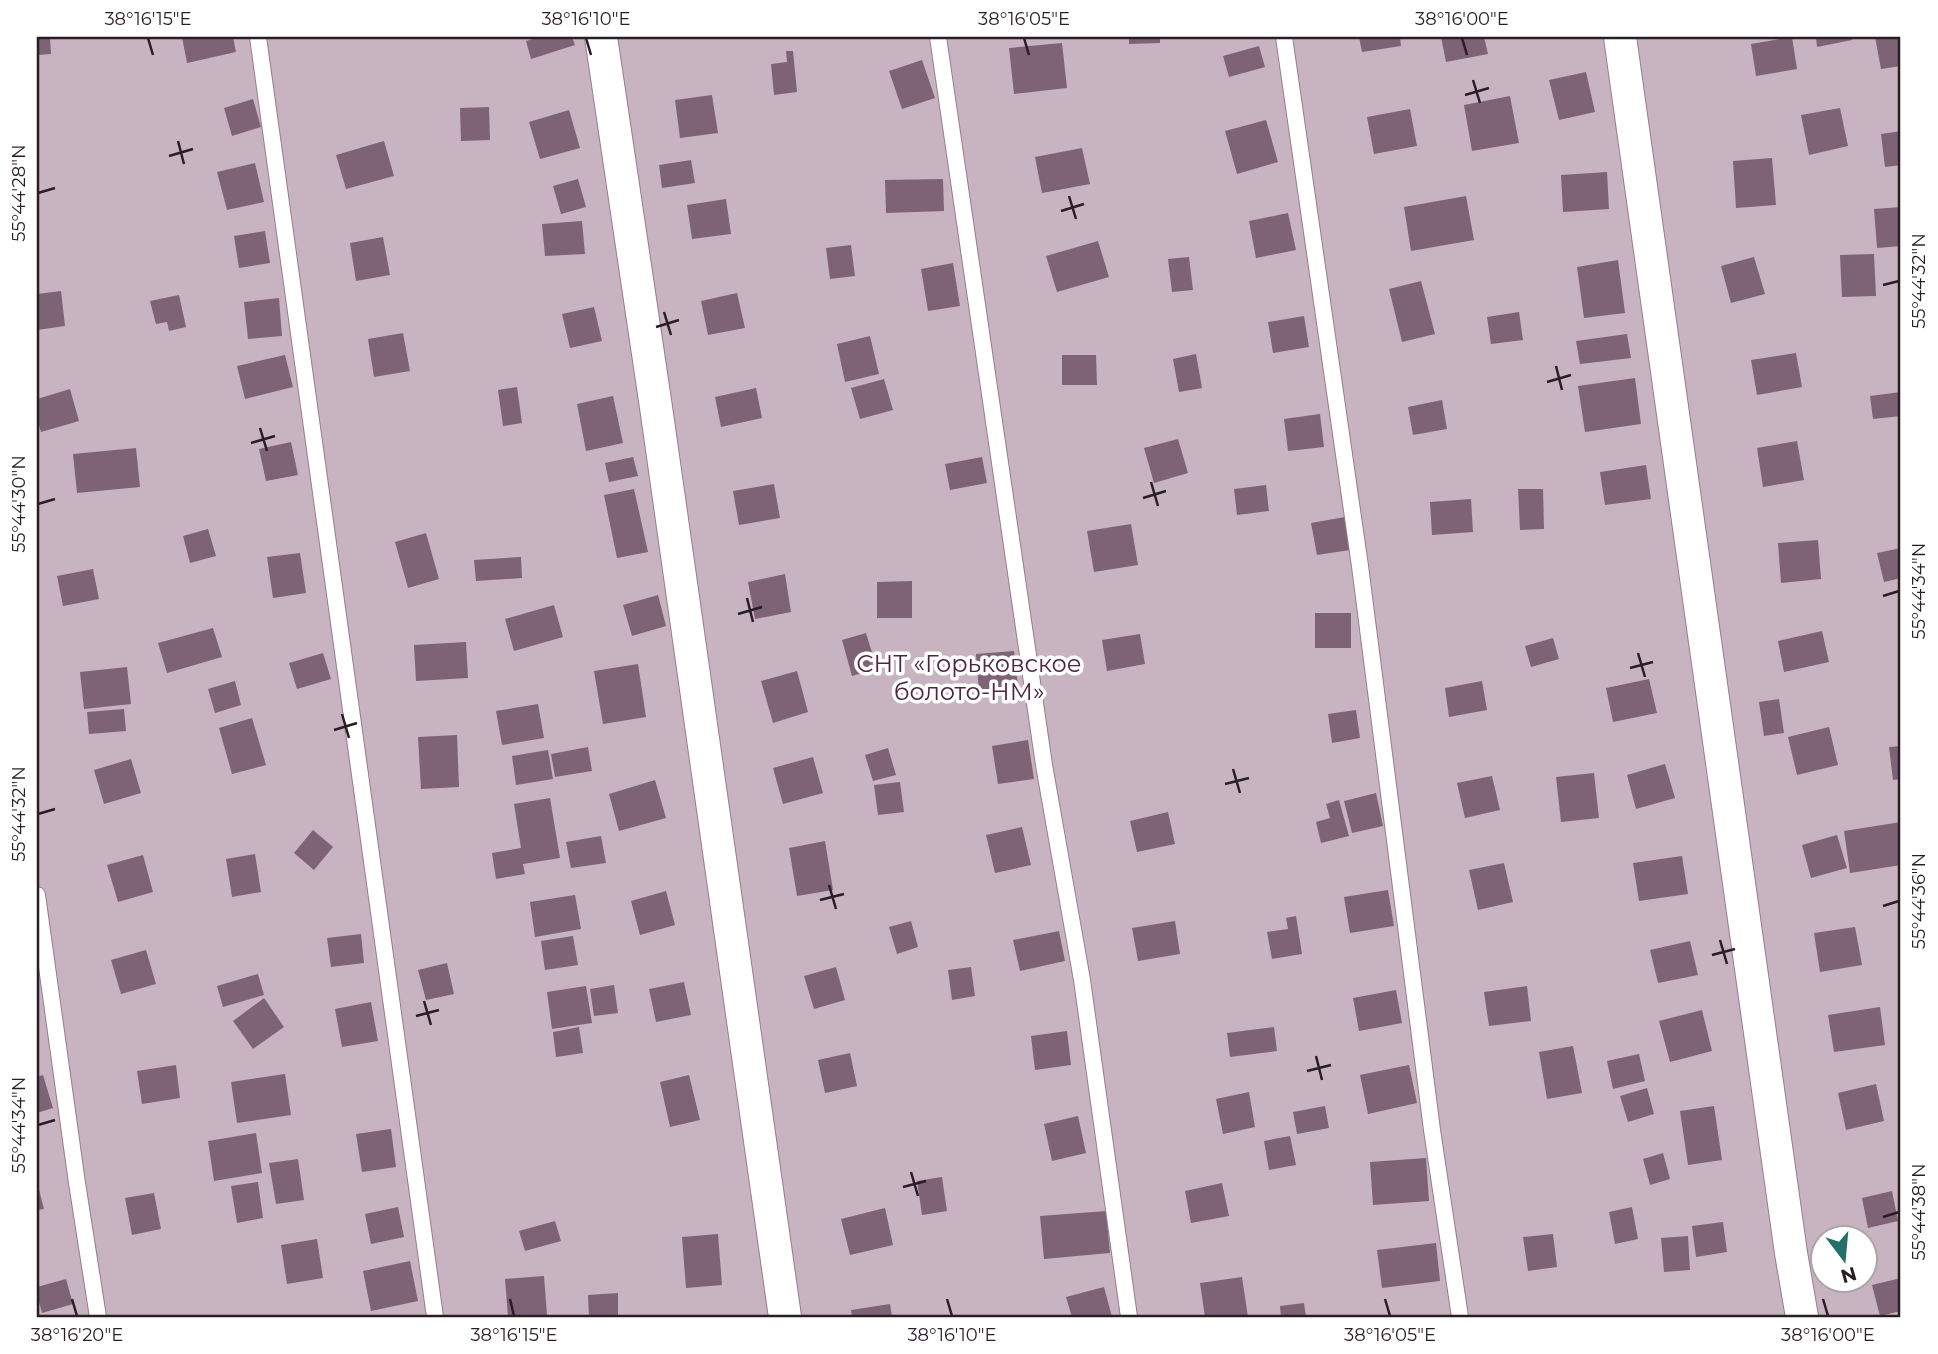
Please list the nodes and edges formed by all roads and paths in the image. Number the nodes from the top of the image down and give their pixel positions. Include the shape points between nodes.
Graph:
1 (258, 37) edge
2 (601, 37) edge
3 (938, 37) edge
4 (1284, 37) edge
5 (1620, 37) edge
6 (37, 895) edge
7 (98, 1317) edge
8 (435, 1317) edge
9 (785, 1317) edge
10 (1129, 1317) edge
11 (1460, 1317) edge
12 (1802, 1317) edge

1 - 8 lane
2 - 9 street
3 - 10 lane
4 - 11 lane
5 - 12 street
6 - 7 lane

